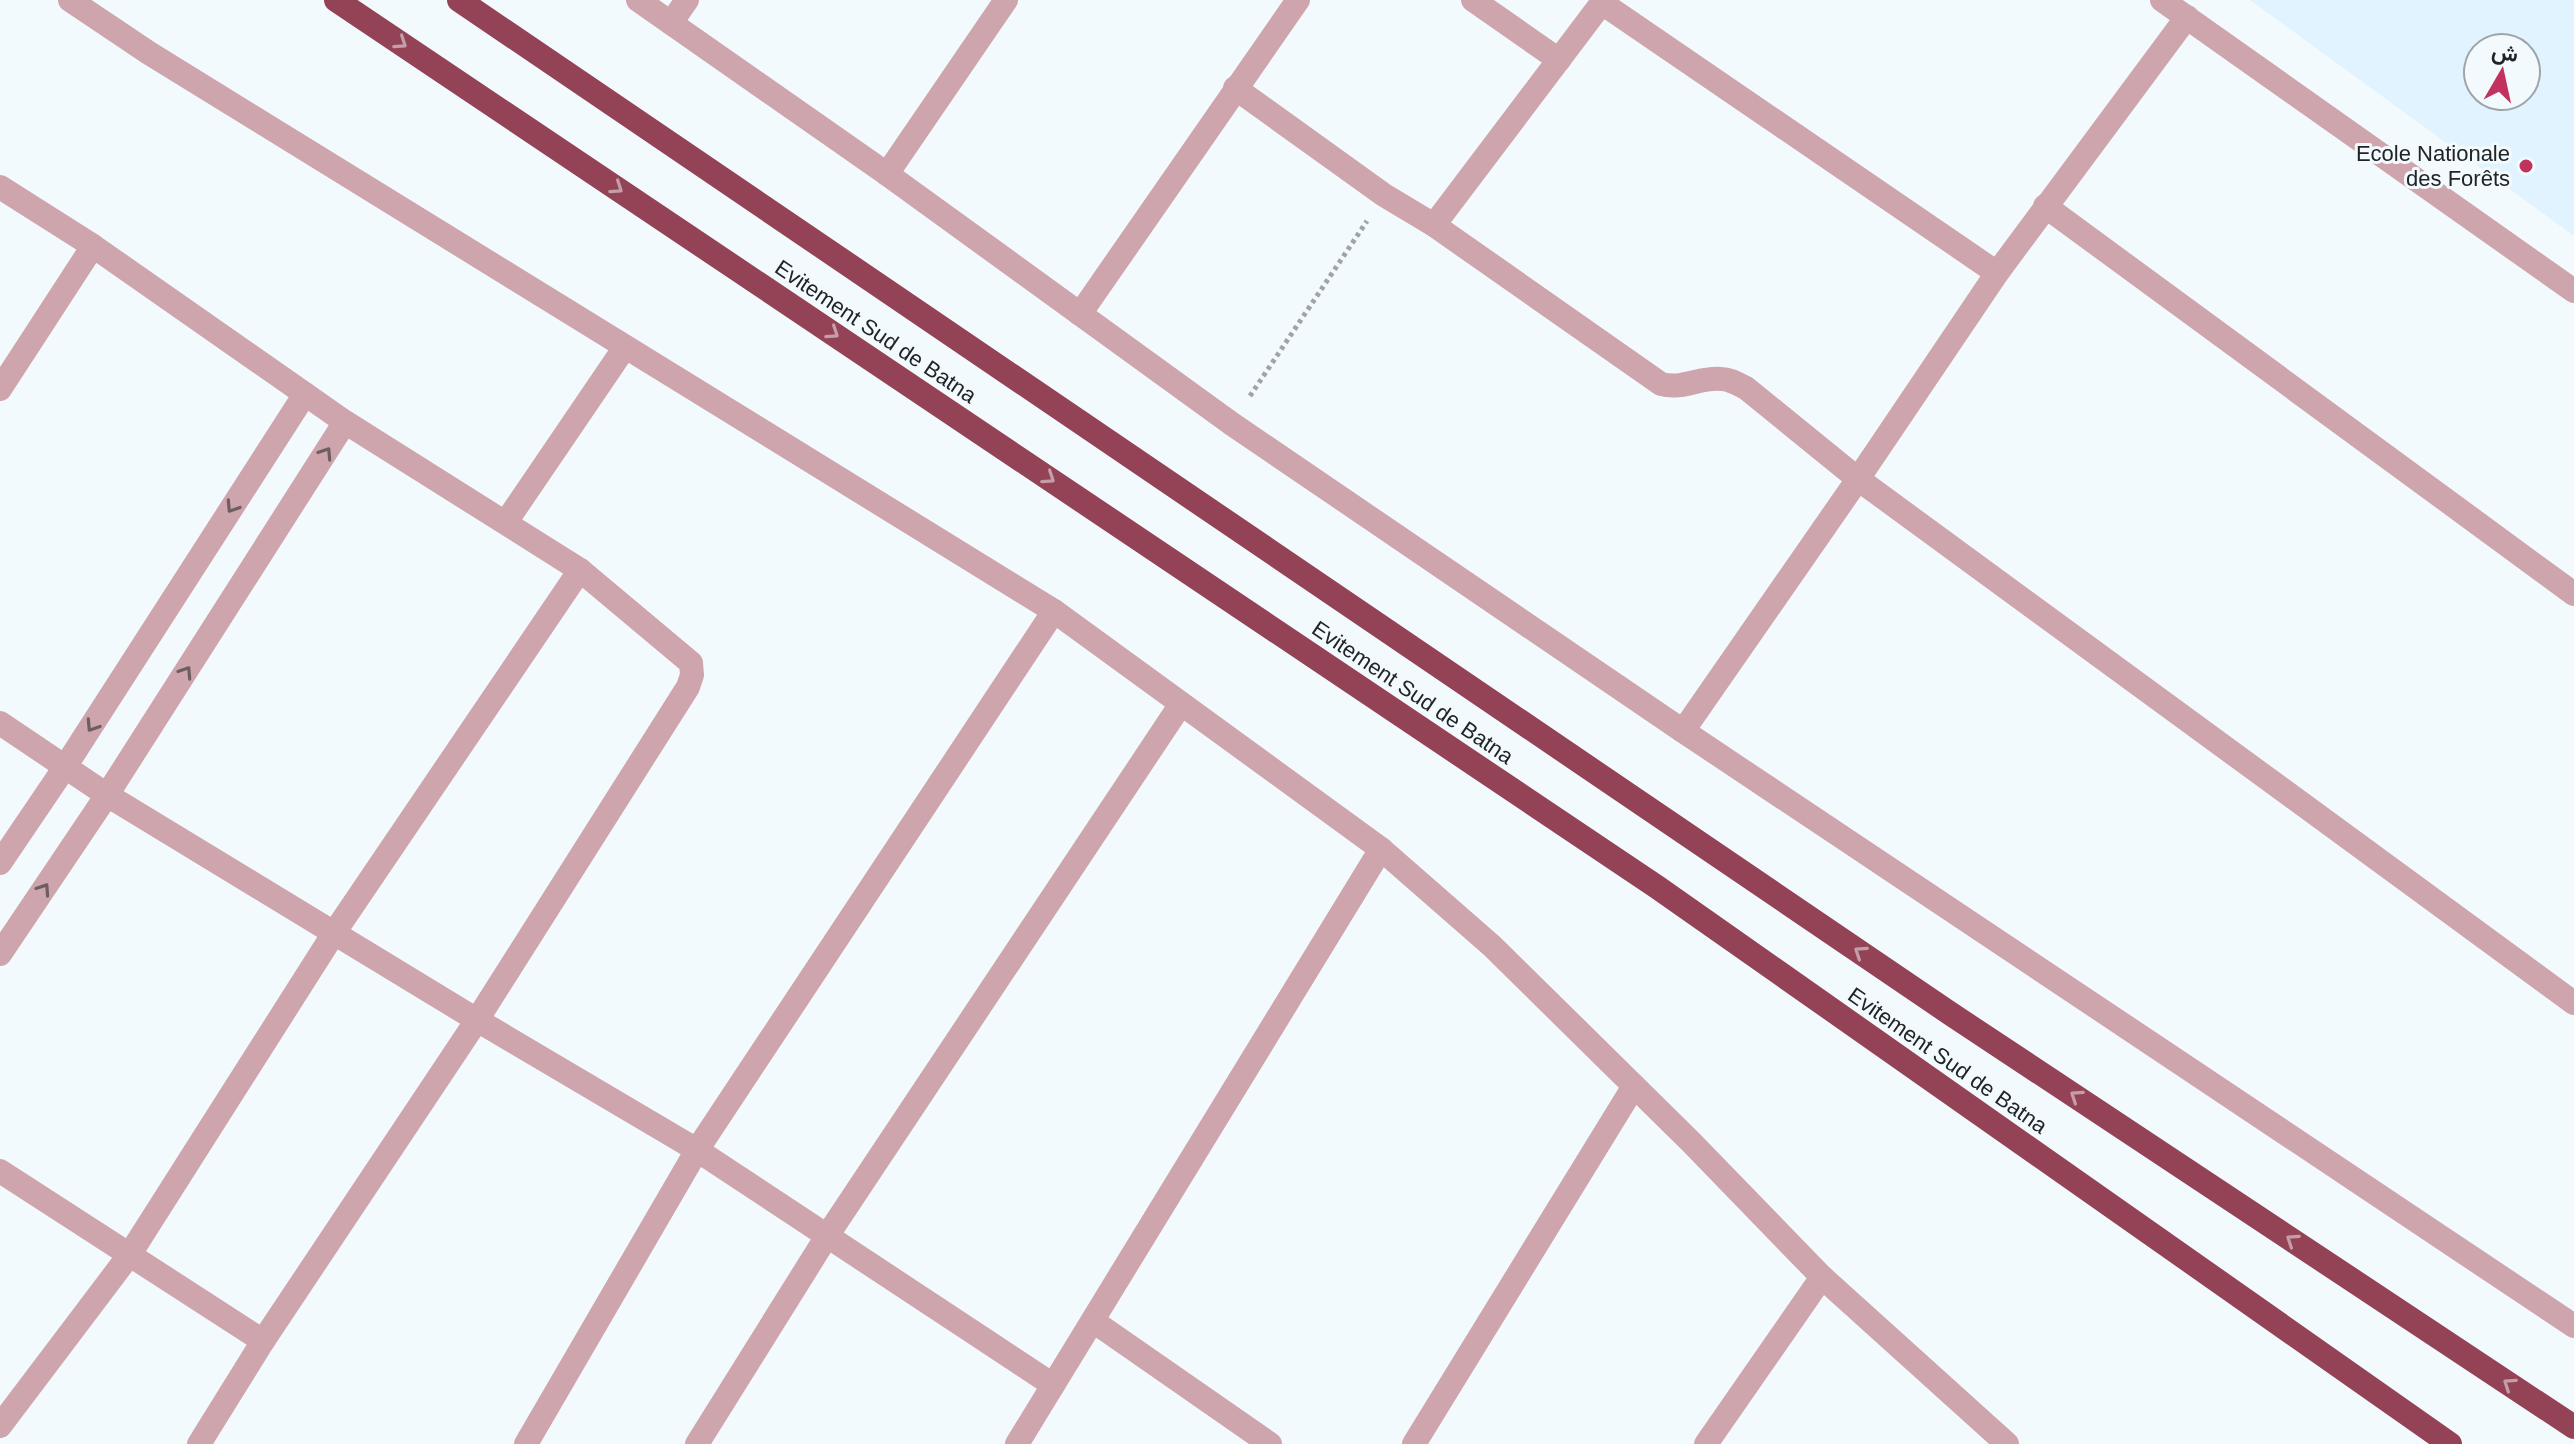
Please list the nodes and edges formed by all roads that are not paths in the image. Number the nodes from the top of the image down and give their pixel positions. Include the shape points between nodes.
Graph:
1 (70, 0) edge
2 (336, 0) edge
3 (459, 0) edge
4 (638, 0) edge
5 (687, 0) edge
6 (1006, 0) edge
7 (1298, 0) edge
8 (1473, 0) edge
9 (2162, 0) edge
10 (1603, 1) edge
11 (2187, 17) junction
12 (671, 23) junction
13 (1559, 60) junction
14 (1235, 88) junction
15 (887, 174) junction
16 (0, 187) edge
17 (2045, 206) junction
18 (1434, 225) junction
19 (93, 246) junction
20 (1997, 273) junction
21 (2574, 291) edge
22 (1080, 314) junction
23 (625, 347) junction
24 (0, 389) edge
25 (305, 394) junction
26 (345, 422) junction
27 (1858, 479) junction
28 (506, 522) junction
29 (580, 570) junction
30 (2574, 594) edge
31 (1054, 611) junction
32 (1181, 704) junction
33 (0, 723) edge
34 (1683, 731) junction
35 (65, 767) junction
36 (107, 795) junction
37 (1381, 849) junction
38 (0, 863) edge
39 (334, 933) junction
40 (0, 954) edge
41 (2574, 1003) edge
42 (477, 1020) junction
43 (1634, 1086) junction
44 (697, 1150) junction
45 (0, 1171) edge
46 (827, 1236) junction
47 (130, 1254) junction
48 (1822, 1277) junction
49 (1093, 1321) junction
50 (2574, 1326) edge
51 (263, 1341) junction
52 (1053, 1385) junction
53 (0, 1426) edge
54 (2574, 1427) edge
55 (199, 1444) edge
56 (526, 1444) edge
57 (697, 1444) edge
58 (1017, 1444) edge
59 (1270, 1444) edge
60 (1414, 1444) edge
61 (1706, 1444) edge
62 (2007, 1444) edge
63 (2450, 1444) edge

1 - 23 street
2 -> 63 highway, Evitement Sud de Batna via 1657,887
54 -> 3 highway, Evitement Sud de Batna via 1948,1012
4 - 12 street
5 - 12 street
6 - 15 street
7 - 14 street
8 - 13 street
9 - 11 street
10 - 13 street
10 - 20 street
11 - 17 street
11 - 21 street
12 - 15 street
13 - 18 street
14 - 18 street
14 - 22 street
15 - 22 street
16 - 19 street
17 - 20 street
17 - 30 street
18 - 27 street via 1661,384 1685,386 1717,378 1746,388
19 - 24 street
19 - 25 street
20 - 27 street
22 - 34 street via 1232,424
23 - 28 street
23 - 31 street
25 - 26 street
25 -> 35 street
26 - 28 street
36 -> 26 street
27 - 34 street
27 - 41 street
28 - 29 street
29 - 39 street
29 - 42 street via 691,663 692,675
31 - 32 street
31 - 44 street
32 - 37 street
32 - 46 street
33 - 35 street
34 - 50 street
35 - 36 street
35 - 38 street
36 - 39 street
40 -> 36 street
37 - 43 street via 1492,946
37 - 49 street
39 - 42 street
39 - 47 street
42 - 44 street
42 - 51 street
43 - 48 street
43 - 60 street
44 - 46 street
44 - 56 street
45 - 47 street
46 - 52 street
46 - 57 street
47 - 51 street
47 - 53 street
48 - 61 street
48 - 62 street
49 - 52 street
49 - 59 street
51 - 55 street
52 - 58 street

